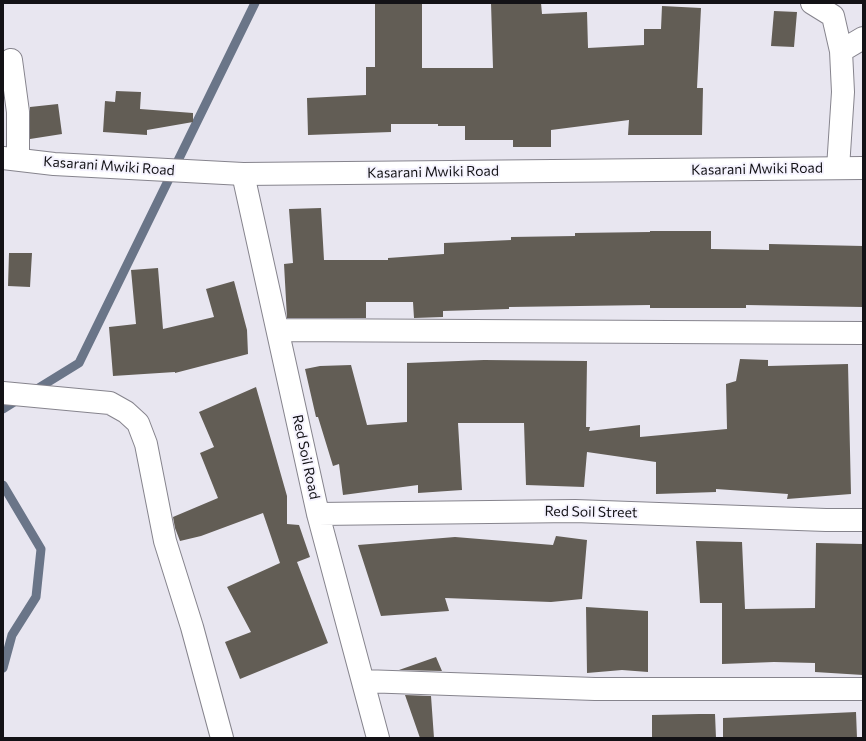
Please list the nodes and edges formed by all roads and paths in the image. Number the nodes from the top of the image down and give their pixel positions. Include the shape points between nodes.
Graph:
1 (812, 3) edge
2 (863, 38) edge
3 (841, 51) junction
4 (11, 60) dead end
5 (10, 158) edge
6 (838, 168) junction
7 (863, 168) edge
8 (243, 174) junction
9 (278, 330) junction
10 (863, 333) edge
11 (3, 393) edge
12 (318, 514) junction
13 (863, 520) edge
14 (363, 681) junction
15 (863, 689) edge
16 (222, 738) edge
17 (378, 738) edge

1 - 3 street via 833,16
2 - 3 street
3 - 6 street via 843,92
4 - 5 street via 18,112
5 - 8 street, Kasarani Mwiki Road via 54,164
6 - 7 street, Kasarani Mwiki Road
6 - 8 street, Kasarani Mwiki Road
8 - 9 street, Red Soil Road
9 - 10 street
9 - 12 street, Red Soil Road
11 - 16 street via 110,403 138,423 146,444 166,541
12 - 13 street, Red Soil Street via 575,511
12 - 14 street, Red Soil Road
14 - 15 street via 595,689
14 - 17 street, Red Soil Road

